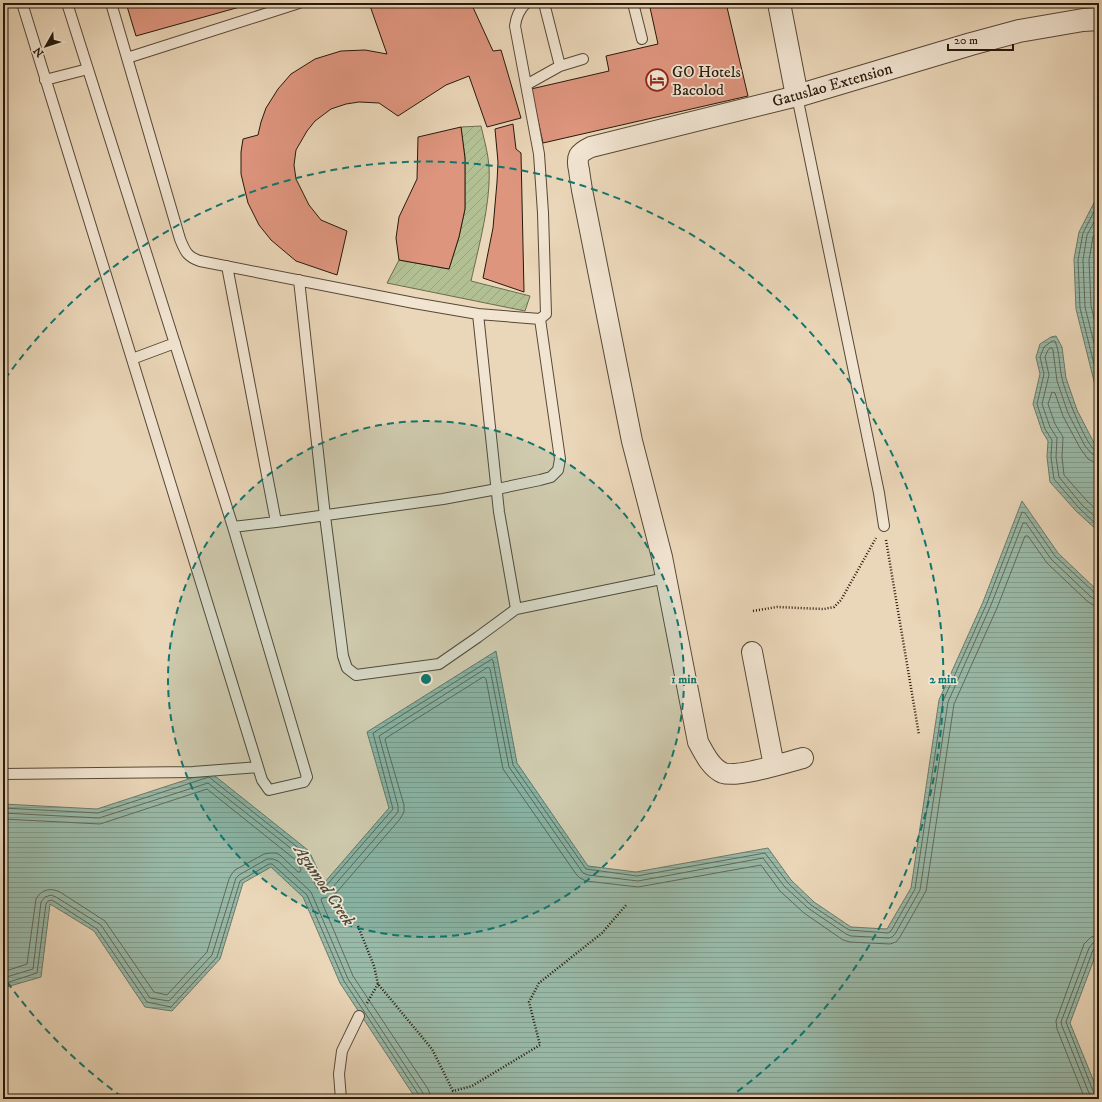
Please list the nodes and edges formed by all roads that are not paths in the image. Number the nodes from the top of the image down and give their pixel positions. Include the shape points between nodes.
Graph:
1 (22, 3) edge
2 (67, 3) edge
3 (111, 3) edge
4 (299, 3) edge
5 (526, 3) edge
6 (544, 3) edge
7 (633, 3) edge
8 (779, 3) edge
9 (1099, 19) edge
10 (642, 39) dead end
11 (126, 58) junction
12 (583, 59) dead end
13 (560, 66) junction
14 (88, 69) junction
15 (46, 80) junction
16 (526, 85) junction
17 (797, 96) junction
18 (227, 266) junction
19 (299, 280) junction
20 (478, 314) junction
21 (540, 319) junction
22 (175, 343) junction
23 (132, 359) junction
24 (497, 489) junction
25 (325, 516) junction
26 (276, 522) junction
27 (884, 526) road end
28 (233, 527) junction
29 (666, 578) junction
30 (516, 609) junction
31 (752, 652) dead end
32 (803, 758) dead end
33 (774, 766) junction
34 (258, 767) junction
35 (3, 774) edge
36 (359, 1016) dead end
37 (341, 1099) edge

1 - 15 lane
2 - 14 lane
3 - 11 lane
4 - 11 lane
5 - 16 lane via 515,20
6 - 13 lane
7 - 10 lane
8 - 17 street
9 - 17 street, Gatuslao Extension via 1018,32
11 - 18 lane via 183,248 193,258
12 - 13 lane
13 - 16 lane
14 - 15 lane
14 - 22 lane
15 - 23 lane
16 - 21 lane via 539,154 543,213 546,314
17 - 27 lane
17 - 29 street, Gatuslao Extension via 591,147 577,160 632,441
18 - 19 lane
18 - 26 lane
19 - 20 lane
19 - 25 lane
20 - 21 lane
20 - 24 lane
21 - 24 lane via 560,458 558,470 545,478
22 - 23 lane
22 - 28 lane
23 - 34 lane
24 - 25 lane
24 - 30 lane
25 - 26 lane
25 - 30 lane via 344,656 348,668 356,674 439,664
26 - 28 lane
28 - 34 lane via 307,777 304,782 269,790 262,780
29 - 30 lane
29 - 33 street via 698,742 706,756 714,767 723,773 732,774
31 - 33 street
32 - 33 street
34 - 35 lane via 193,772
36 - 37 lane via 342,1051 339,1074

